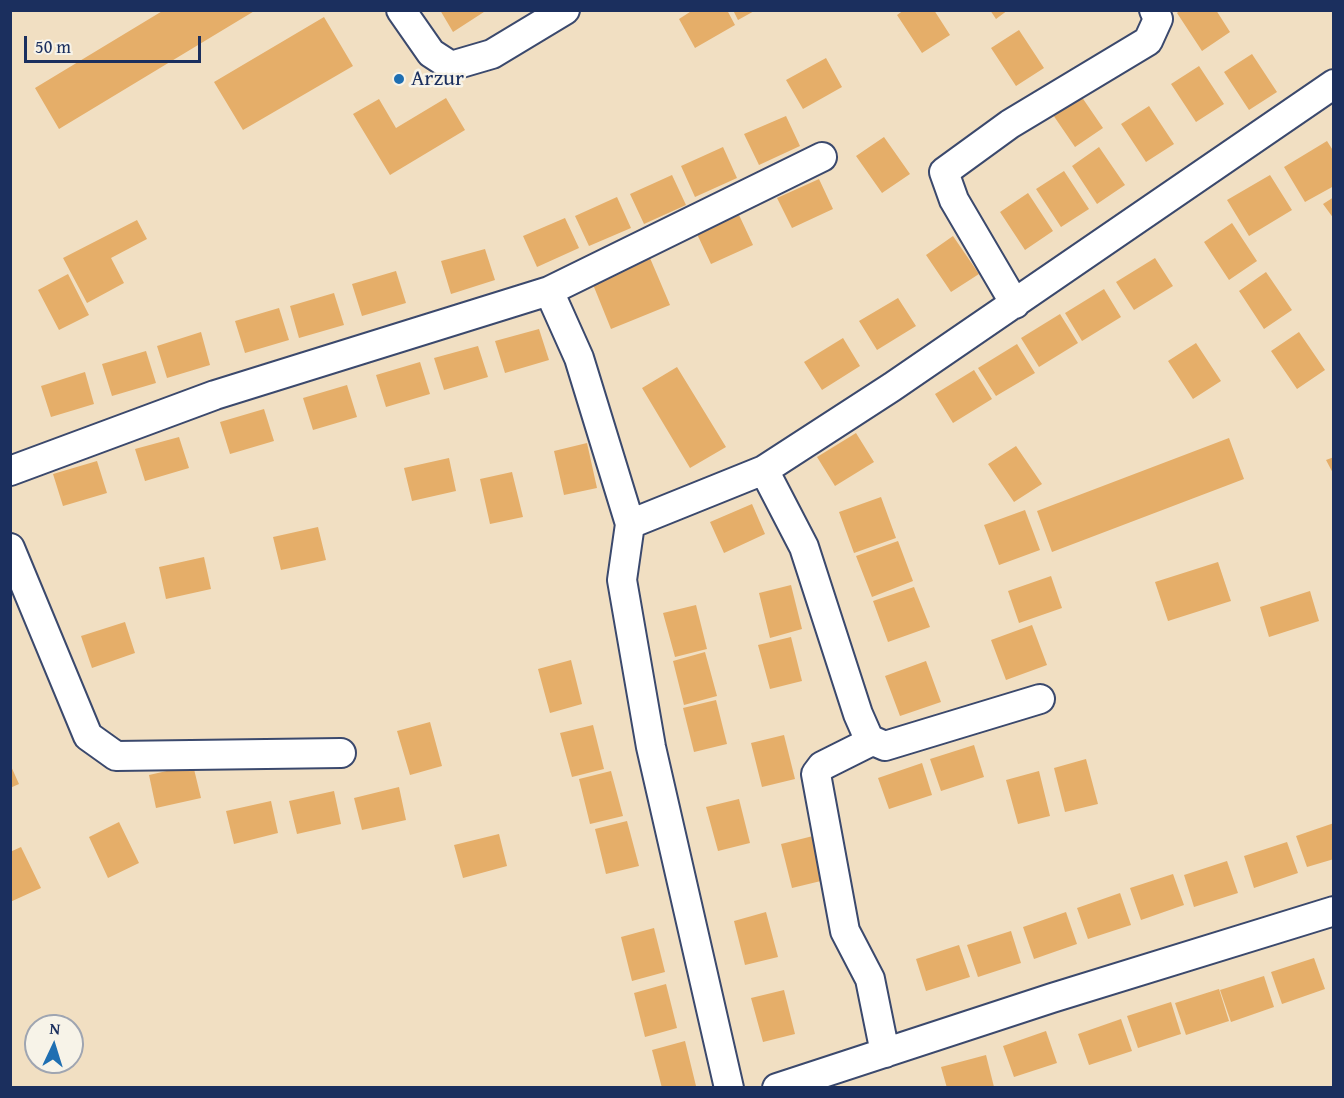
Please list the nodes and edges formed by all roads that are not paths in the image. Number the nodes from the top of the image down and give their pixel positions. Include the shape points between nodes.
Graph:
1 (401, 10) edge
2 (565, 10) edge
3 (1154, 10) edge
4 (1334, 84) edge
5 (822, 157) dead end
6 (549, 291) junction
7 (1015, 304) junction
8 (764, 470) junction
9 (10, 471) edge
10 (630, 524) junction
11 (10, 548) edge
12 (1040, 699) dead end
13 (872, 741) junction
14 (341, 753) dead end
15 (1334, 911) edge
16 (885, 1053) junction
17 (729, 1088) edge
18 (777, 1088) edge

1 - 2 street via 431,53 451,66 492,54
3 - 7 street via 1158,19 1148,41 1010,124 944,172 954,200
4 - 7 street
5 - 6 street
6 - 9 street via 215,395
6 - 10 street via 579,358
7 - 8 street
8 - 10 street
8 - 13 street via 804,547 858,714
10 - 17 street via 622,580 651,747
11 - 14 street via 88,736 116,756
12 - 13 street via 885,746
13 - 16 street via 822,766 816,774 845,931 870,979
15 - 16 street
16 - 18 street

